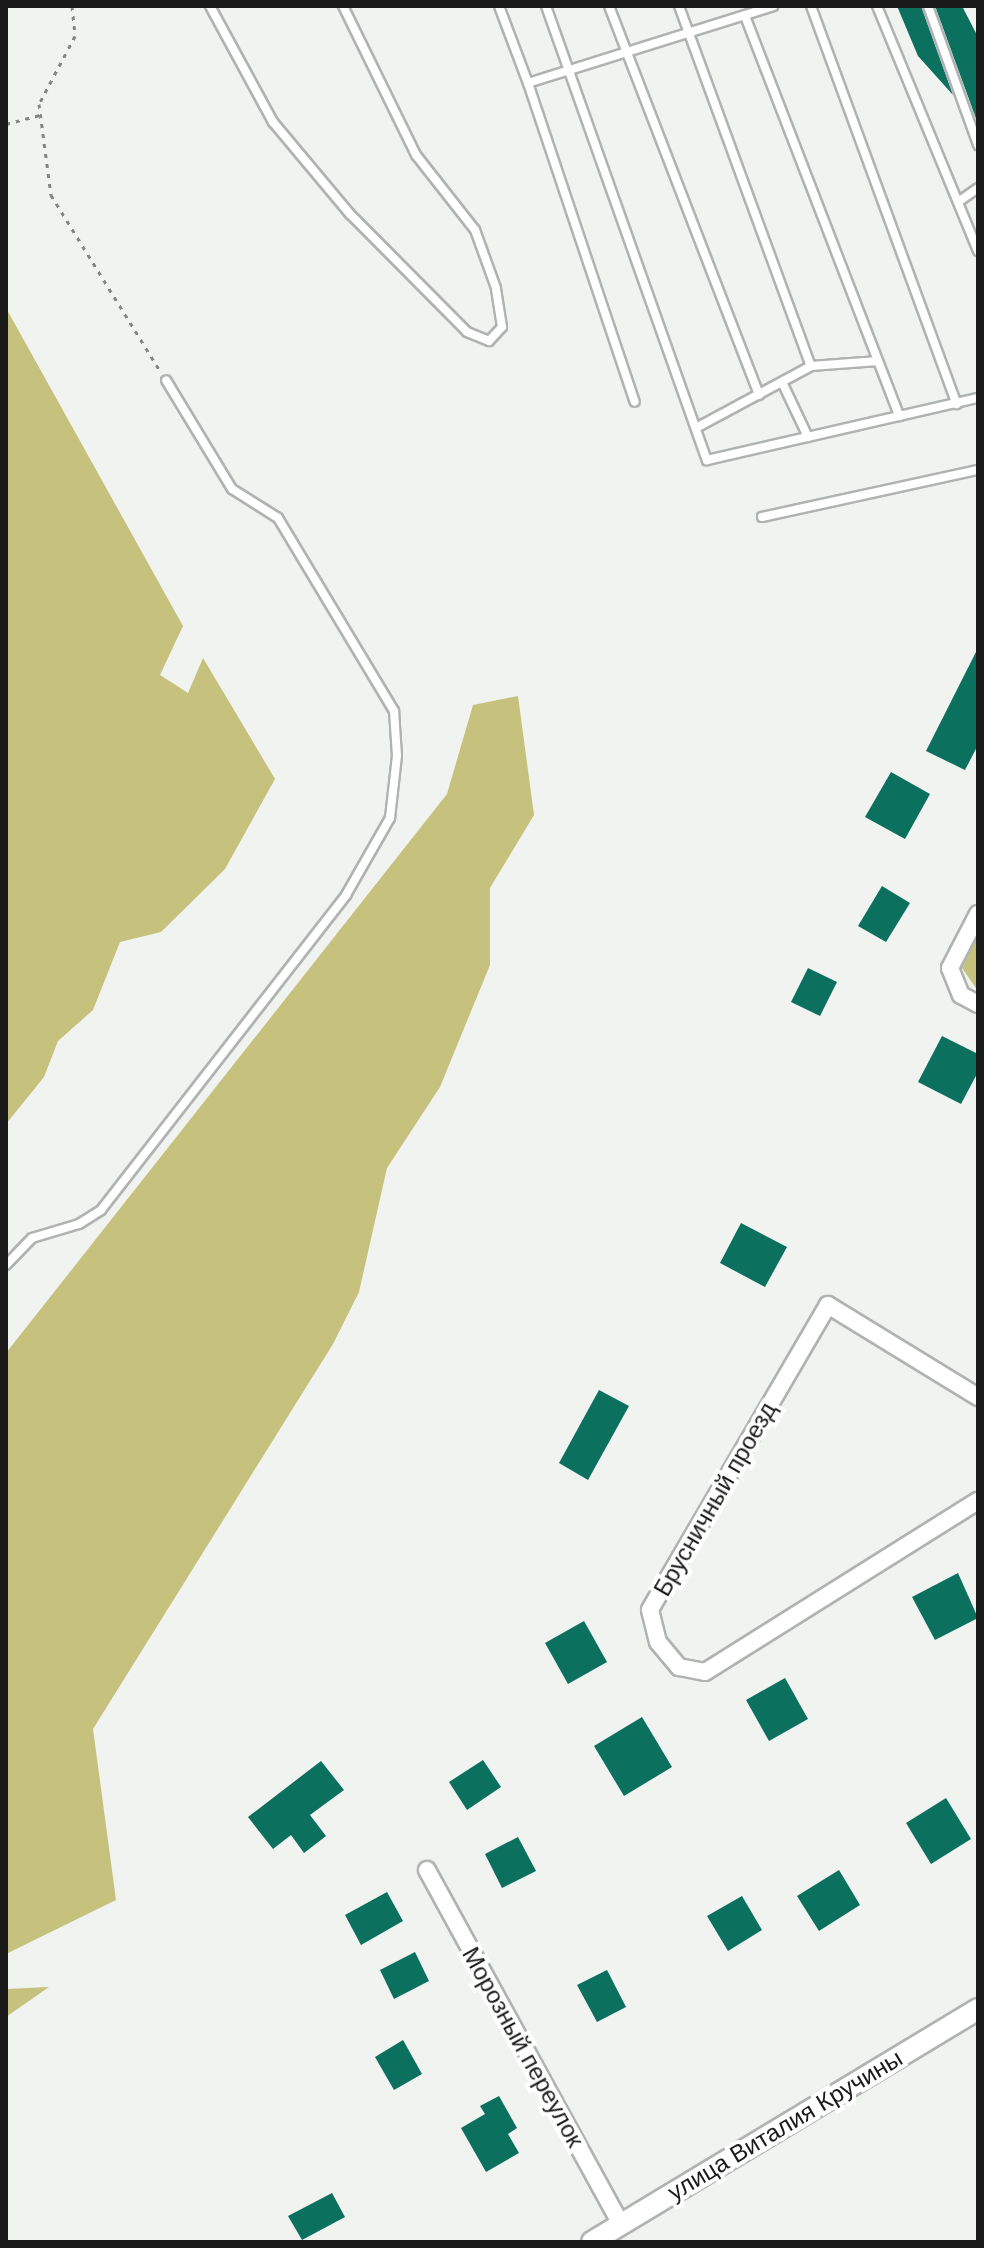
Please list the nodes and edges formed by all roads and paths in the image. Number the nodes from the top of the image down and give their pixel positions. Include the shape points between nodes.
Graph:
1 (72, 6) edge
2 (210, 6) edge
3 (343, 6) edge
4 (499, 6) edge
5 (546, 6) edge
6 (609, 6) edge
7 (679, 6) edge
8 (733, 6) edge
9 (773, 6) edge
10 (811, 6) edge
11 (877, 6) edge
12 (928, 6) edge
13 (741, 17) junction
14 (689, 33) junction
15 (625, 53) junction
16 (568, 71) junction
17 (528, 83) junction
18 (40, 115) junction
19 (6, 124) edge
20 (978, 145) edge
21 (978, 188) edge
22 (958, 202) junction
23 (978, 251) edge
24 (878, 361) junction
25 (811, 366) junction
26 (166, 380) joint
27 (782, 382) junction
28 (759, 395) junction
29 (978, 398) edge
30 (635, 402) dead end
31 (957, 404) junction
32 (899, 416) junction
33 (696, 428) junction
34 (808, 437) junction
35 (978, 470) edge
36 (762, 517) dead end
37 (978, 914) edge
38 (978, 1004) edge
39 (6, 1265) edge
40 (978, 1397) edge
41 (978, 1501) edge
42 (427, 1870) dead end
43 (978, 2009) edge
44 (621, 2224) junction
45 (592, 2242) edge

1 - 18 path via 75,36 39,104
2 - 3 lane via 273,122 361,225 467,332 489,341 502,327 496,288 475,230 416,155
4 - 17 lane
5 - 16 lane
6 - 15 lane
7 - 14 lane
8 - 13 lane
9 - 13 lane
10 - 31 lane
11 - 22 lane
12 - 20 lane
13 - 14 lane
13 - 24 lane
14 - 15 lane
14 - 25 lane
15 - 16 lane
15 - 28 lane
16 - 17 lane
16 - 33 lane
17 - 30 lane
18 - 19 path
18 - 26 path via 51,195
21 - 22 lane
22 - 23 lane
24 - 25 lane
24 - 32 lane
25 - 27 lane
26 - 39 lane via 232,489 278,518 394,711 397,756 390,818 346,895 101,1210 79,1224 32,1238
27 - 28 lane
27 - 34 lane
28 - 33 lane
29 - 31 lane
31 - 32 lane
32 - 34 lane
33 - 34 lane via 707,460
35 - 36 lane
37 - 38 street via 950,968 961,995
40 - 41 street, Брусничный проезд via 828,1305 650,1610 658,1642 679,1667 705,1672
42 - 44 street, Морозный переулок
43 - 44 street, улица Виталия Кручины
44 - 45 street, улица Виталия Кручины

